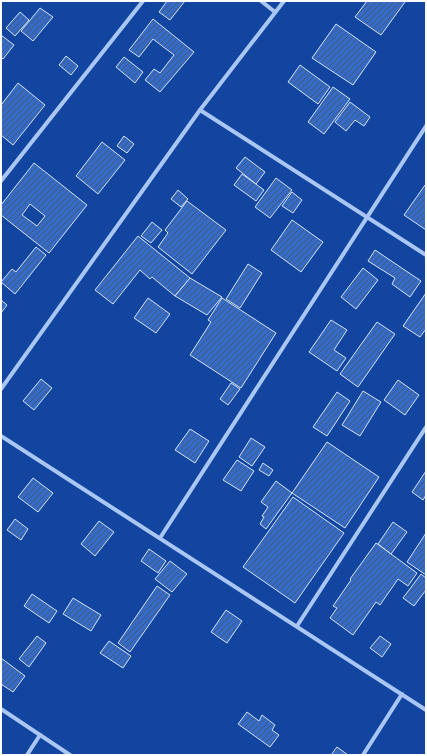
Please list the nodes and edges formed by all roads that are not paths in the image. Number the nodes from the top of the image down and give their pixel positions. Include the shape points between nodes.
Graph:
1 (144, 1) edge
2 (261, 1) edge
3 (284, 1) edge
4 (275, 12) junction
5 (200, 110) junction
6 (426, 126) edge
7 (1, 181) edge
8 (367, 217) junction
9 (426, 255) edge
10 (1, 389) edge
11 (426, 427) edge
12 (1, 436) edge
13 (160, 538) junction
14 (297, 626) junction
15 (402, 694) junction
16 (1, 709) edge
17 (426, 710) edge
18 (40, 735) junction
19 (27, 755) edge
20 (70, 755) edge
21 (363, 755) edge

1 - 7 street
2 - 4 street
3 - 4 street
4 - 5 street
5 - 8 street
5 - 10 street
6 - 8 street
8 - 9 street
8 - 13 street
11 - 14 street
12 - 13 street
13 - 14 street
14 - 15 street
15 - 17 street
15 - 21 street
16 - 18 street
18 - 19 street
18 - 20 street

